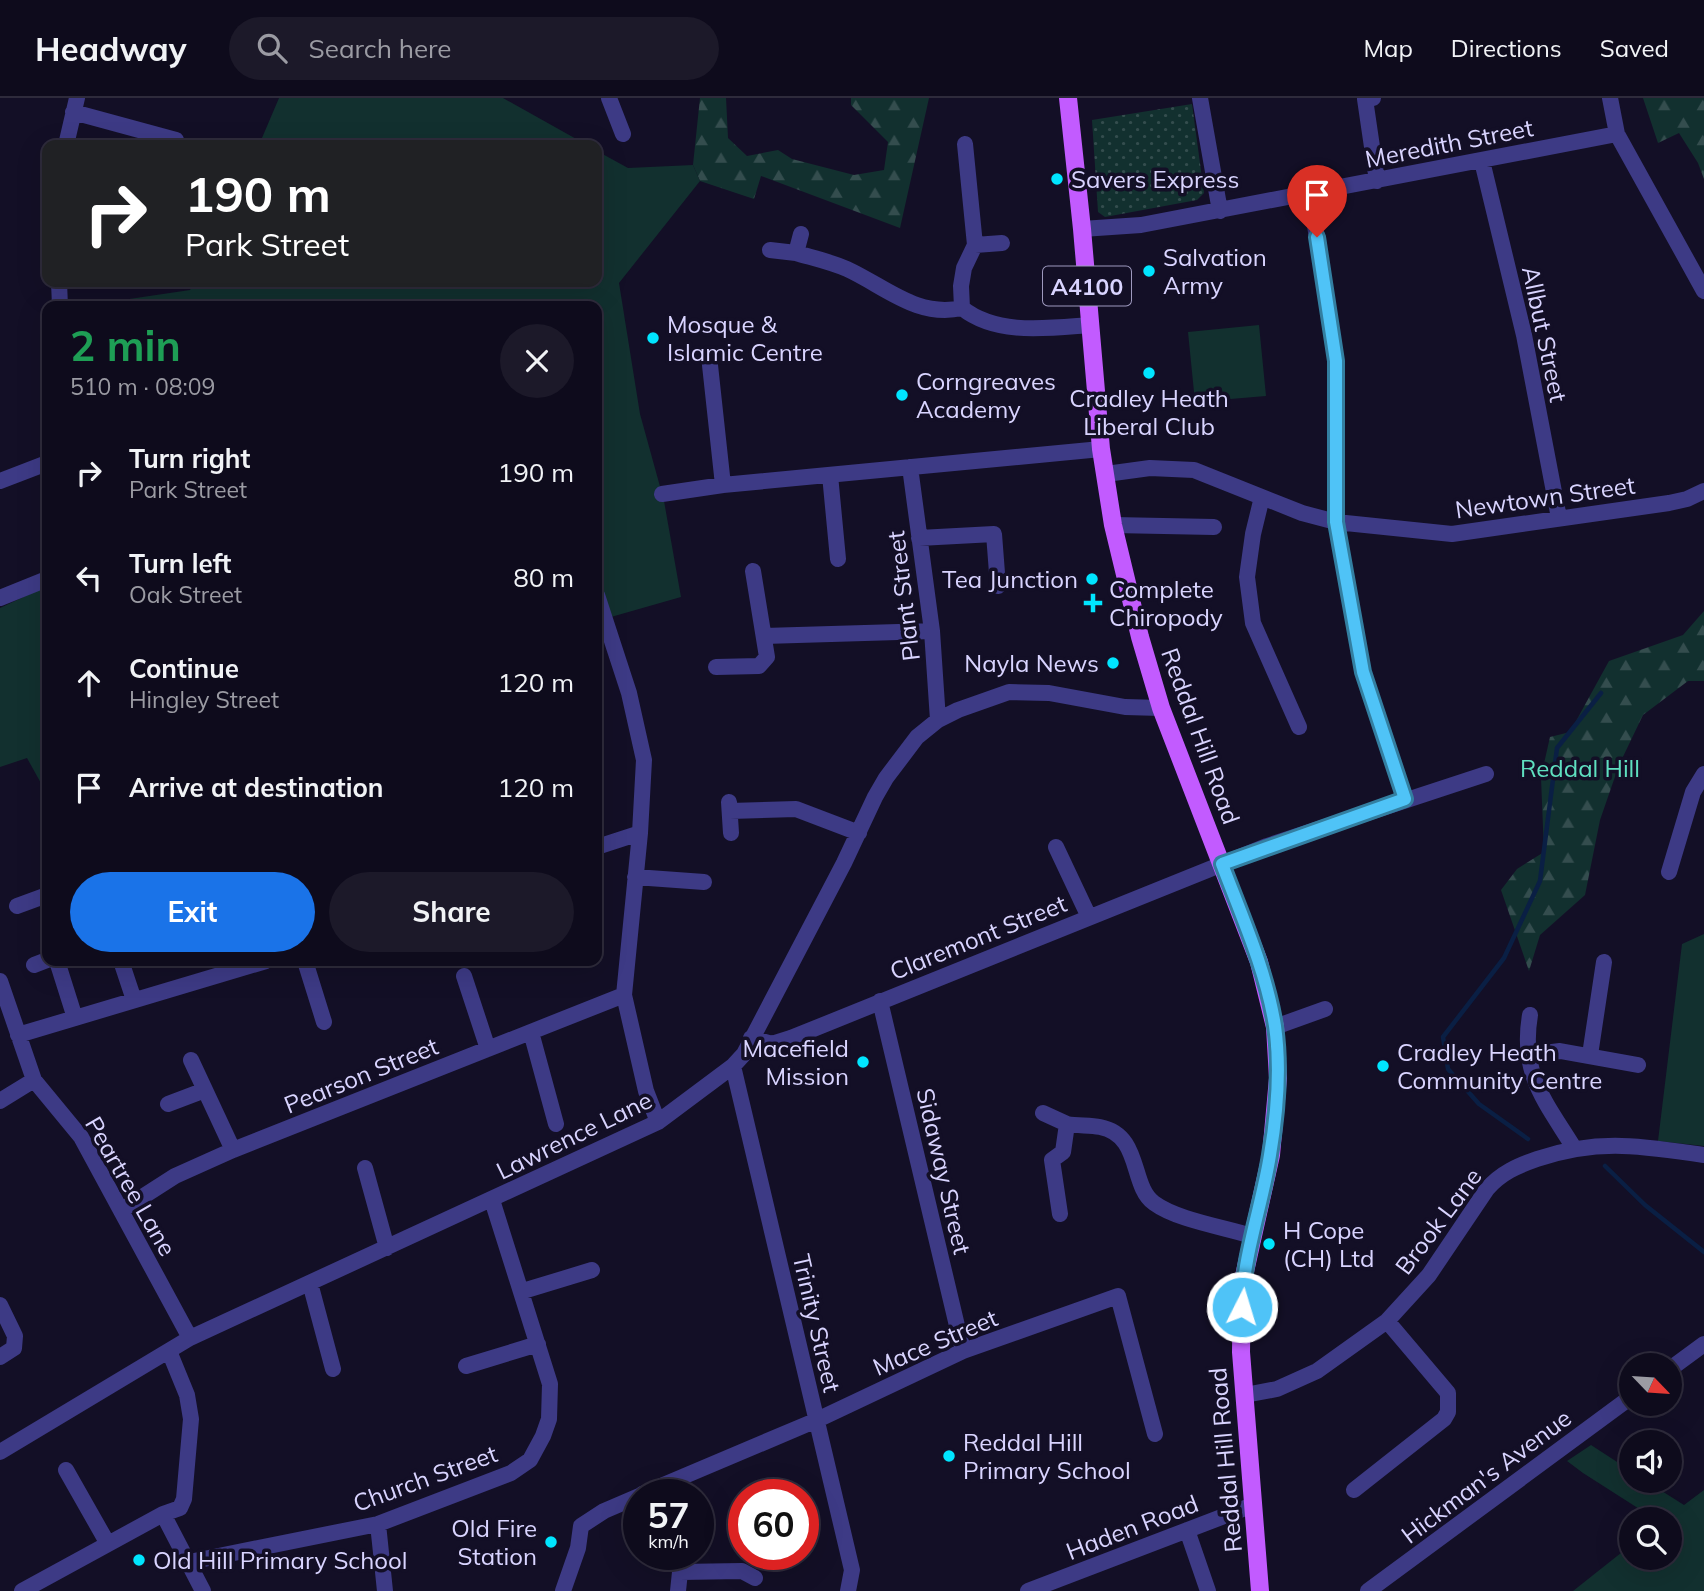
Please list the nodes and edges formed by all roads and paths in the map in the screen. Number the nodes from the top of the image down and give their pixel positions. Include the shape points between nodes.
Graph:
1 (609, 98) edge
2 (1068, 98) edge
3 (1200, 98) edge
4 (1373, 98) edge
5 (1609, 98) edge
6 (75, 105) edge
7 (623, 134) dead end
8 (1618, 134) junction
9 (176, 139) dead end
10 (67, 140) edge
11 (965, 144) dead end
12 (1482, 161) junction
13 (1377, 181) junction
14 (1310, 192) junction
15 (1220, 211) junction
16 (1082, 229) junction
17 (801, 234) dead end
18 (1002, 243) dead end
19 (975, 245) junction
20 (770, 250) dead end
21 (796, 253) junction
22 (1704, 291) edge
23 (962, 308) junction
24 (1091, 325) junction
25 (709, 356) dead end
26 (1101, 449) junction
27 (42, 465) edge
28 (910, 467) junction
29 (1106, 474) junction
30 (830, 475) junction
31 (0, 481) edge
32 (723, 485) junction
33 (1704, 491) edge
34 (662, 494) dead end
35 (1262, 497) junction
36 (1559, 518) junction
37 (1112, 521) junction
38 (1336, 522) junction
39 (1214, 527) dead end
40 (919, 538) junction
41 (838, 559) dead end
42 (753, 571) dead end
43 (42, 581) edge
44 (998, 586) dead end
45 (0, 598) edge
46 (932, 631) junction
47 (603, 633) edge
48 (764, 636) junction
49 (716, 667) dead end
50 (1161, 708) junction
51 (938, 720) junction
52 (1299, 727) dead end
53 (1486, 774) dead end
54 (1704, 774) edge
55 (1405, 799) junction
56 (640, 833) junction
57 (731, 833) dead end
58 (859, 833) junction
59 (602, 845) edge
60 (1056, 847) dead end
61 (1222, 864) junction
62 (1670, 872) dead end
63 (635, 877) junction
64 (704, 882) dead end
65 (42, 897) edge
66 (17, 906) dead end
67 (1089, 917) junction
68 (1604, 962) dead end
69 (59, 966) edge
70 (123, 966) edge
71 (249, 966) edge
72 (306, 966) edge
73 (464, 976) dead end
74 (0, 981) edge
75 (624, 995) junction
76 (134, 1000) junction
77 (880, 1001) junction
78 (1325, 1009) dead end
79 (1530, 1016) dead end
80 (75, 1018) junction
81 (324, 1022) dead end
82 (1275, 1027) junction
83 (531, 1032) junction
84 (18, 1035) junction
85 (751, 1038) junction
86 (488, 1049) junction
87 (1529, 1055) junction
88 (1590, 1055) junction
89 (191, 1060) dead end
90 (1638, 1065) dead end
91 (733, 1066) junction
92 (34, 1080) junction
93 (205, 1090) junction
94 (0, 1101) edge
95 (169, 1104) dead end
96 (1042, 1113) dead end
97 (658, 1122) junction
98 (556, 1124) dead end
99 (1067, 1124) junction
100 (1574, 1148) junction
101 (233, 1150) junction
102 (1704, 1155) edge
103 (365, 1168) dead end
104 (492, 1200) junction
105 (122, 1210) junction
106 (1060, 1213) dead end
107 (1252, 1236) junction
108 (387, 1248) junction
109 (592, 1270) dead end
110 (310, 1283) junction
111 (523, 1291) junction
112 (0, 1305) edge
113 (1387, 1321) junction
114 (190, 1338) junction
115 (538, 1344) junction
116 (1704, 1345) edge
117 (169, 1351) junction
118 (963, 1351) junction
119 (0, 1357) edge
120 (1682, 1361) edge
121 (466, 1366) dead end
122 (333, 1368) dead end
123 (1245, 1395) junction
124 (1619, 1406) edge
125 (817, 1420) junction
126 (1155, 1434) dead end
127 (0, 1452) edge
128 (66, 1470) dead end
129 (679, 1479) edge
130 (1354, 1490) dead end
131 (623, 1503) edge
132 (1253, 1505) junction
133 (163, 1514) junction
134 (378, 1524) junction
135 (1187, 1530) junction
136 (108, 1544) junction
137 (189, 1562) junction
138 (755, 1578) dead end
139 (22, 1591) edge
140 (203, 1591) edge
141 (385, 1591) edge
142 (563, 1591) edge
143 (678, 1591) edge
144 (848, 1591) edge
145 (1028, 1591) edge
146 (1208, 1591) edge
147 (1260, 1591) edge
148 (1368, 1591) edge

1 - 7 street
2 - 16 main road, A4100
3 - 15 street
4 - 13 street via 1365,99
5 - 8 street
6 - 9 street
6 - 10 street
8 - 12 street, Meredith Street
8 - 22 street
11 - 19 street
12 - 13 street, Meredith Street
12 - 36 street, Allbut Street via 1524,335
13 - 14 street, Meredith Street
14 - 15 street, Meredith Street
14 - 38 street via 1336,361
15 - 16 street, Meredith Street via 1141,225
16 - 24 main road, A4100
17 - 21 street
18 - 19 street
19 - 23 street via 964,268
20 - 21 street
21 - 23 street via 845,268 926,309
23 - 24 street via 992,324 1034,330
24 - 26 main road, A4100
25 - 32 street
26 - 28 street
26 - 29 main road, A4100
27 - 31 street
28 - 30 street
28 - 40 street, Plant Street
29 - 35 street, Newtown Street via 1150,468 1195,470
29 - 37 main road, A4100
30 - 32 street
30 - 41 street
32 - 34 street
33 - 36 street, Newtown Street via 1669,503
35 - 38 street, Newtown Street
35 - 52 street via 1247,577 1253,623
36 - 38 street, Newtown Street via 1452,534
37 - 39 street
37 - 50 main road, Reddal Hill Road / A4100
38 - 55 street via 1363,672
40 - 44 street via 995,534
40 - 46 street, Plant Street
42 - 48 street
43 - 45 street
46 - 48 street
46 - 51 street, Plant Street
47 - 56 street via 629,694 643,760
48 - 49 street via 767,657 759,666
50 - 51 street, Lawrence Lane via 1009,692
50 - 61 main road, Reddal Hill Road / A4100
51 - 58 street, Lawrence Lane via 917,737 886,778
53 - 55 street, Claremont Street
54 - 62 street via 1693,792
55 - 61 street, Claremont Street
56 - 59 street
56 - 63 street
57 - 58 street via 729,805 796,809
58 - 85 street, Lawrence Lane
60 - 67 street
61 - 67 street, Claremont Street
61 - 82 main road, Reddal Hill Road / A4100 via 1259,962
63 - 64 street
63 - 75 street
65 - 66 street
67 - 77 street, Claremont Street
68 - 88 street
69 - 80 street
70 - 76 street
71 - 76 street
72 - 81 street
73 - 86 street
74 - 84 street, Peartree Lane
75 - 83 street, Pearson Street
75 - 97 street via 646,1091
76 - 80 street
77 - 85 street, Claremont Street via 772,1044
77 - 118 street, Sidaway Street
78 - 82 street
79 - 87 street via 1526,1035
80 - 84 street
82 - 107 main road, Reddal Hill Road / A4100 via 1275,1114
83 - 86 street, Pearson Street
83 - 98 street
84 - 92 street, Peartree Lane
85 - 91 street, Lawrence Lane
86 - 101 street, Pearson Street
87 - 88 street via 1560,1051
87 - 100 street via 1535,1086
88 - 90 street
89 - 93 street
91 - 97 street, Lawrence Lane
91 - 125 street, Trinity Street
92 - 94 street
92 - 105 street, Peartree Lane via 81,1137
93 - 95 street
93 - 101 street
96 - 99 street
97 - 104 street, Lawrence Lane
99 - 106 street via 1063,1152 1052,1160
99 - 107 street via 1101,1127 1118,1136 1151,1201 1180,1215
100 - 102 street, Brook Lane via 1646,1146
100 - 113 street, Brook Lane via 1498,1177 1429,1275
101 - 105 street, Pearson Street via 175,1176
103 - 108 street
104 - 108 street, Lawrence Lane
104 - 111 street, Church Street
105 - 114 street, Peartree Lane
107 - 123 main road, Reddal Hill Road / A4100 via 1242,1285
108 - 110 street, Lawrence Lane
109 - 111 street
110 - 114 street, Lawrence Lane
110 - 122 street
111 - 115 street, Church Street
112 - 119 street via 15,1336 14,1348
113 - 123 street, Brook Lane via 1317,1371 1277,1389
113 - 130 street via 1448,1393 1448,1412
114 - 117 street, Lawrence Lane
115 - 121 street
115 - 134 street, Church Street via 551,1402 543,1436 530,1460 511,1473
116 - 120 street
117 - 127 street, Lawrence Lane
117 - 133 street via 187,1395 191,1419 184,1499 180,1507
118 - 125 street, Mace Street
118 - 126 street, Mace Street via 1118,1296
123 - 132 main road, Reddal Hill Road / A4100
124 - 148 street, Hickman's Avenue
125 - 129 street, Mace Street
125 - 144 street, Trinity Street via 852,1570
128 - 136 street
131 - 142 street, Mace Street via 581,1526
132 - 135 street, Haden Road
132 - 147 main road, Reddal Hill Road / A4100
133 - 136 street
133 - 137 street
134 - 137 street, Church Street
134 - 141 street
135 - 145 street, Haden Road
135 - 146 street
136 - 139 street
137 - 140 street
138 - 143 street via 742,1571 680,1572

